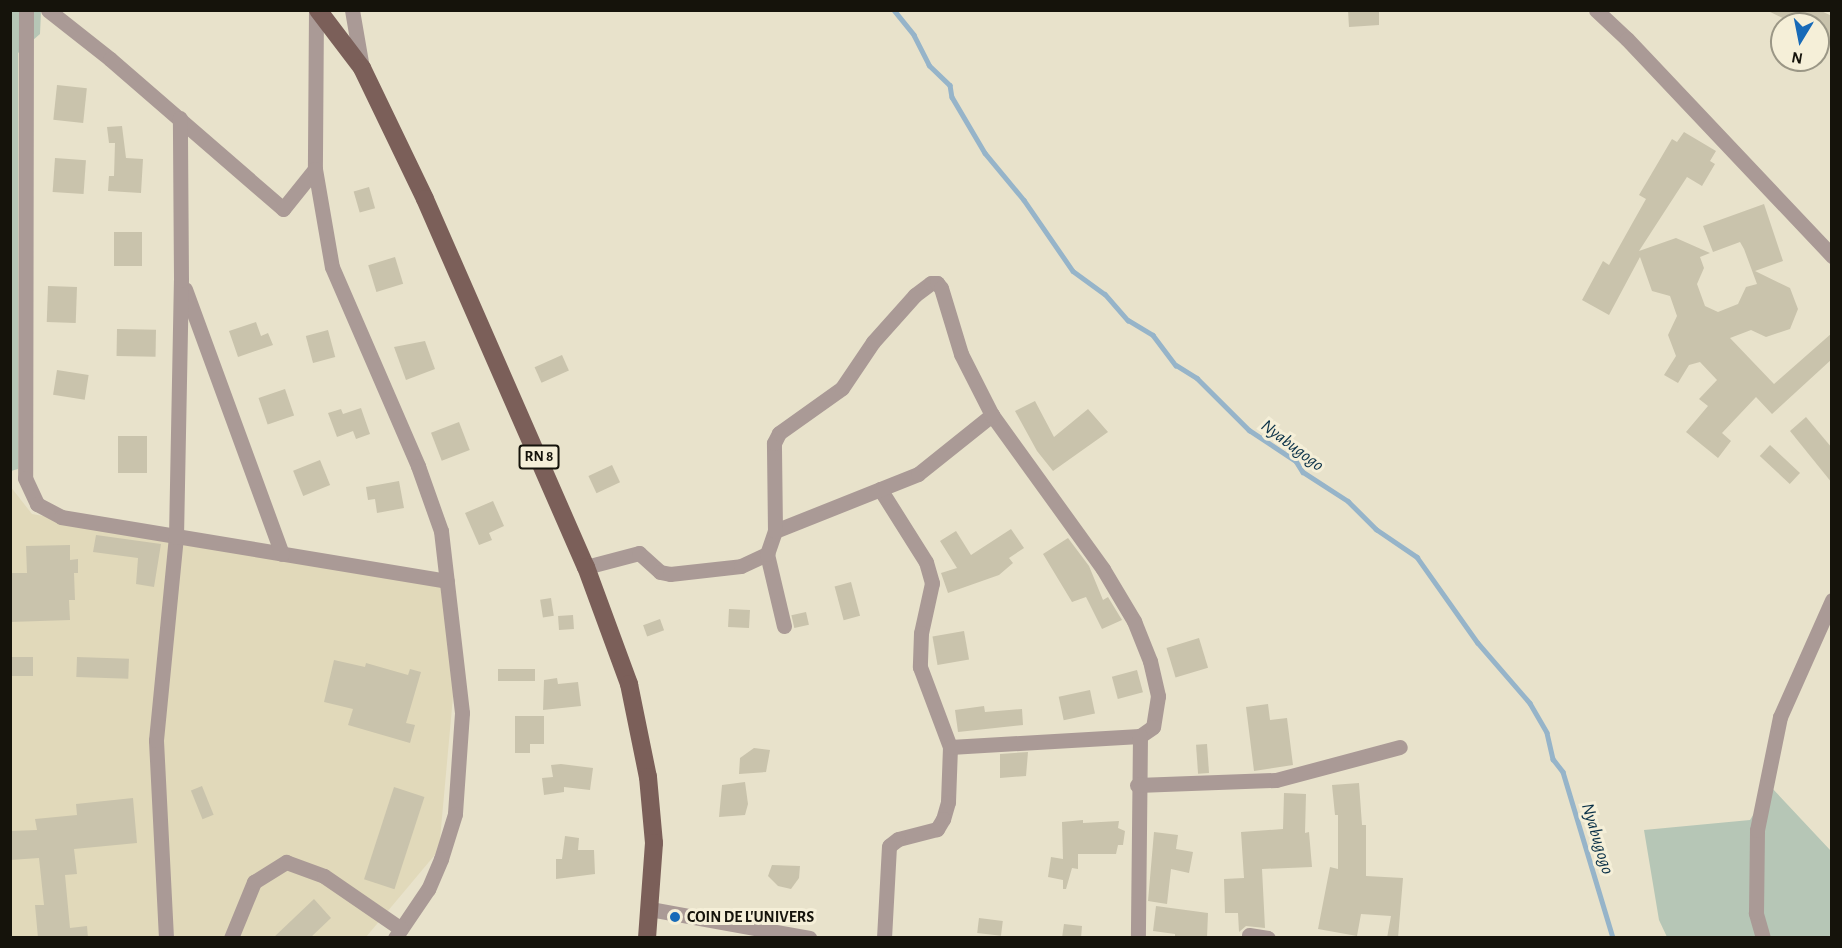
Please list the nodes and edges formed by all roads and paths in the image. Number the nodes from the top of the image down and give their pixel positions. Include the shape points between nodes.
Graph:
1 (26, 10) edge
2 (48, 10) edge
3 (317, 10) edge
4 (352, 10) edge
5 (1596, 10) edge
6 (362, 68) junction
7 (180, 118) junction
8 (315, 169) junction
9 (1832, 256) edge
10 (182, 280) junction
11 (992, 415) junction
12 (880, 489) junction
13 (775, 531) junction
14 (176, 537) junction
15 (282, 554) junction
16 (767, 554) junction
17 (586, 567) junction
18 (447, 580) junction
19 (1832, 600) edge
20 (784, 626) dead end
21 (1140, 736) junction
22 (950, 747) junction
23 (1400, 747) dead end
24 (1137, 785) junction
25 (650, 909) junction
26 (398, 933) edge
27 (1249, 935) dead end
28 (166, 938) edge
29 (231, 938) edge
30 (647, 938) edge
31 (809, 938) edge
32 (884, 938) edge
33 (1138, 938) edge
34 (1268, 938) edge
35 (1763, 938) edge

1 - 14 street via 25,478 37,504 48,513
2 - 7 street
3 - 6 main road, RN 8
3 - 8 street
4 - 6 street
5 - 9 street
6 - 17 main road, RN 8 via 425,199
7 - 8 street via 283,209
7 - 10 street
8 - 18 street via 332,267 418,466 441,531
10 - 14 street
10 - 15 street
11 - 12 street via 918,474
11 - 13 street via 961,354 941,288 937,283 931,284 873,342 842,388 779,433 774,443
11 - 21 street via 1013,450 1103,568 1134,621 1158,696 1153,727
12 - 13 street
12 - 22 street via 926,562 932,583 921,633 920,667
13 - 16 street
14 - 15 street
14 - 28 street via 156,740
15 - 18 street
16 - 17 street via 741,566 670,574 660,572 639,553
16 - 20 street
17 - 25 main road, RN 8 via 629,684 648,777 654,843
18 - 26 street via 462,713 454,814 428,889
19 - 35 street via 1778,728 1757,830 1756,913
21 - 22 street
21 - 24 street
22 - 32 street via 944,819 937,829 898,839 889,846
23 - 24 street via 1276,780
24 - 33 street
25 - 30 main road, RN 8
25 - 31 street
26 - 29 street via 324,876 286,862 254,882
27 - 34 street

